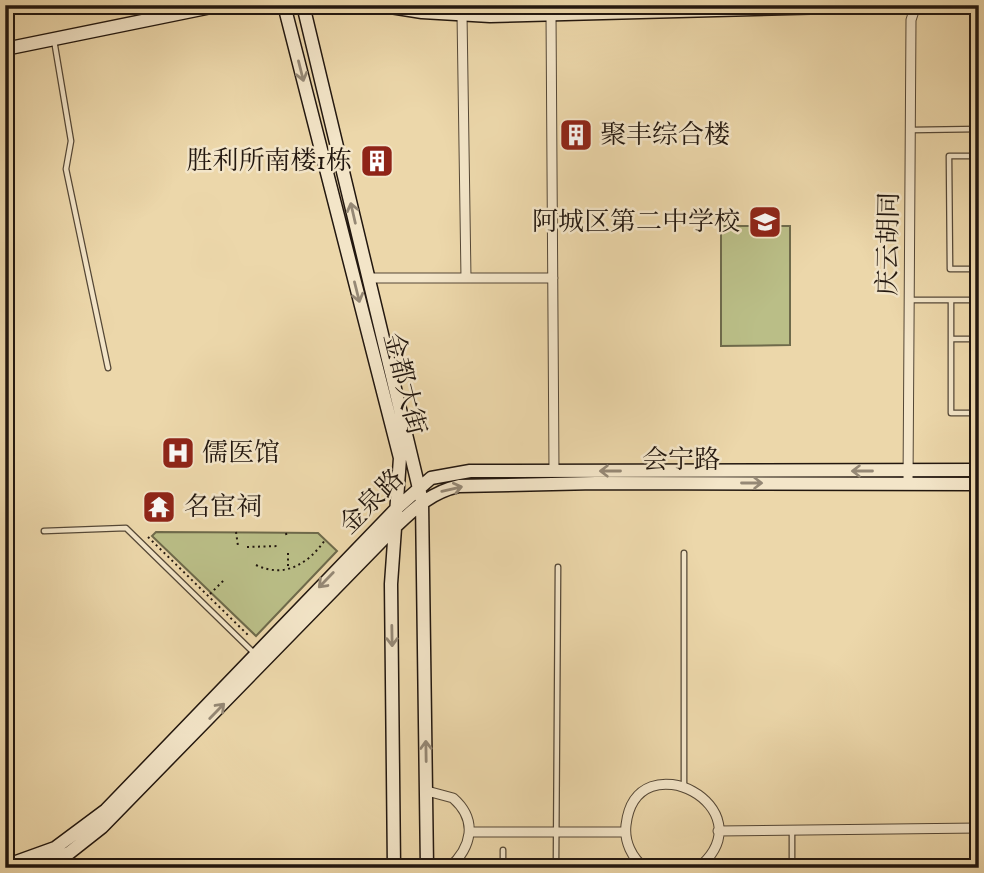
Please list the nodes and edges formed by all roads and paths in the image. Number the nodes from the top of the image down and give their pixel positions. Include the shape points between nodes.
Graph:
1 (221, 5) edge
2 (284, 5) edge
3 (303, 5) edge
4 (378, 5) edge
5 (908, 5) edge
6 (916, 5) edge
7 (833, 6) edge
8 (744, 7) edge
9 (674, 8) edge
10 (456, 11) edge
11 (551, 14) junction
12 (5, 19) edge
13 (54, 39) junction
14 (8, 48) edge
15 (979, 129) edge
16 (912, 130) junction
17 (979, 156) edge
18 (979, 269) edge
19 (369, 278) junction
20 (466, 278) junction
21 (553, 278) junction
22 (909, 300) junction
23 (951, 300) junction
24 (979, 300) edge
25 (951, 339) junction
26 (979, 339) edge
27 (108, 368) dead end
28 (979, 413) edge
29 (979, 470) edge
30 (554, 471) junction
31 (908, 477) junction
32 (979, 484) edge
33 (419, 486) junction
34 (422, 501) junction
35 (397, 508) junction
36 (396, 526) junction
37 (44, 531) dead end
38 (236, 532) dead end
39 (286, 533) dead end
40 (148, 537) dead end
41 (287, 538) dead end
42 (325, 540) dead end
43 (238, 546) dead end
44 (280, 546) dead end
45 (247, 547) dead end
46 (288, 553) dead end
47 (684, 554) dead end
48 (256, 565) dead end
49 (558, 568) dead end
50 (288, 569) junction
51 (224, 580) dead end
52 (209, 595) junction
53 (244, 643) junction
54 (255, 654) junction
55 (684, 786) junction
56 (427, 791) junction
57 (979, 828) edge
58 (792, 830) junction
59 (556, 831) junction
60 (718, 831) junction
61 (471, 832) junction
62 (625, 832) junction
63 (503, 850) dead end
64 (5, 866) edge
65 (38, 868) edge
66 (394, 868) edge
67 (428, 868) edge
68 (449, 868) edge
69 (503, 868) edge
70 (556, 868) edge
71 (645, 868) edge
72 (698, 868) edge
73 (792, 868) edge

1 - 13 main road
2 -> 35 main road, 金都大街 via 400,458
19 -> 3 main road, 金都大街
4 - 10 main road
5 - 7 main road
6 - 16 street, 庆云胡同 via 911,20
7 - 8 main road
8 - 9 main road
9 - 11 main road
10 - 11 main road
10 - 20 street
11 - 21 street
12 - 14 lane
13 - 14 main road
13 - 27 lane via 71,141 66,169
15 - 16 lane
16 - 22 street, 庆云胡同
17 - 18 lane via 949,156 949,169 950,269
19 - 20 street
19 - 33 main road, 金都大街
20 - 21 street
21 - 30 street
22 - 23 lane
22 - 31 street, 庆云胡同
23 - 24 lane
23 - 25 lane
25 - 26 lane
25 - 28 lane via 951,413
29 - 31 main road, 金泉路
31 -> 30 main road, 金泉路
30 - 33 main road, 金泉路 via 463,472 432,478
31 - 32 main road, 会宁路
34 -> 31 main road, 会宁路 via 459,486
33 - 34 main road, 金都大街
33 - 35 main road, 金泉路
34 - 36 main road, 会宁路
56 -> 34 main road, 金都大街
35 - 36 main road, 金都大街
35 -> 54 main road, 金泉路
65 -> 36 main road, 金泉路 via 69,853 110,820
36 -> 66 main road, 金都大街 via 391,584
37 - 53 lane via 127,528
38 - 43 path
39 - 41 path
40 - 52 path
42 - 50 path via 309,561
44 - 45 path
46 - 50 path
47 - 55 lane
48 - 50 path
49 - 59 lane
51 - 52 path
52 - 53 path via 251,636
53 - 54 lane
54 - 64 main road, 金泉路 via 86,828 36,857
55 - 60 street via 710,805
55 - 62 street via 662,785 645,792 632,806
56 - 61 street via 445,794 460,804
56 - 67 main road, 金都大街
57 - 58 street
58 - 60 street
58 - 73 lane
59 - 61 street
59 - 62 street
59 - 70 lane
60 - 72 street via 714,848
61 - 68 street via 465,850
62 - 71 street via 629,849
63 - 69 lane

